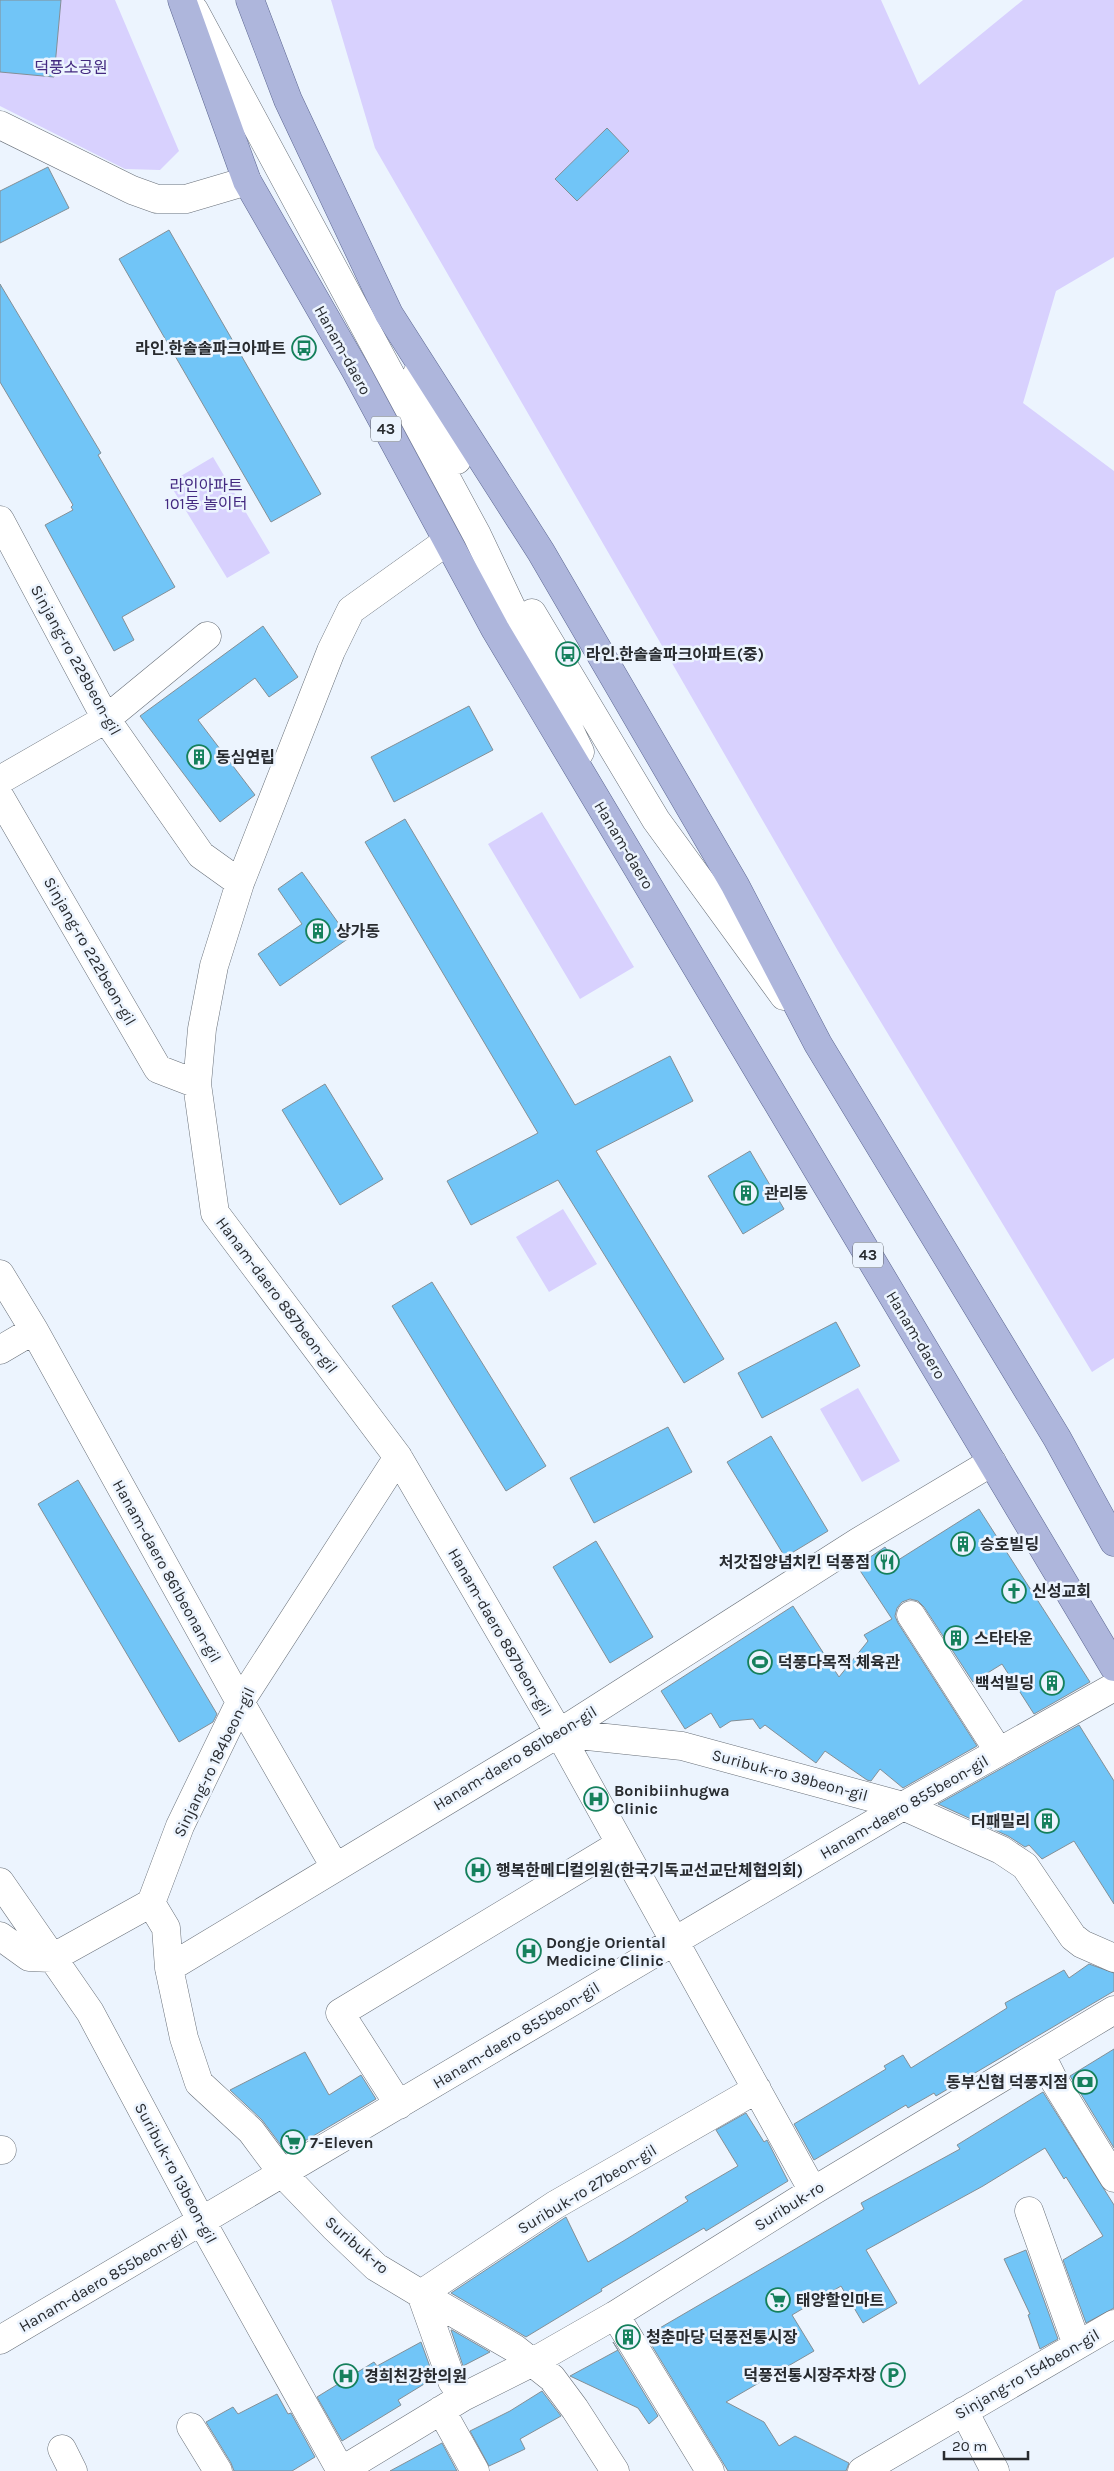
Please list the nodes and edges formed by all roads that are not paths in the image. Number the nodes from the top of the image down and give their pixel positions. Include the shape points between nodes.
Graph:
1 (182, 0) edge
2 (189, 0) edge
3 (250, 0) edge
4 (0, 126) edge
5 (247, 181) junction
6 (389, 314) junction
7 (0, 520) edge
8 (446, 542) junction
9 (207, 636) dead end
10 (106, 720) junction
11 (0, 780) edge
12 (0, 797) edge
13 (623, 843) junction
14 (240, 883) junction
15 (818, 1044) junction
16 (197, 1084) junction
17 (0, 1274) edge
18 (34, 1330) junction
19 (0, 1350) edge
20 (398, 1457) junction
21 (992, 1462) junction
22 (1114, 1542) edge
23 (911, 1615) dead end
24 (1114, 1667) edge
25 (1114, 1687) edge
26 (240, 1702) junction
27 (559, 1733) junction
28 (999, 1752) junction
29 (904, 1806) junction
30 (620, 1844) junction
31 (335, 1867) junction
32 (0, 1882) edge
33 (151, 1902) junction
34 (0, 1936) edge
35 (674, 1941) junction
36 (52, 1958) junction
37 (1114, 1958) edge
38 (169, 1968) junction
39 (1114, 2010) edge
40 (1041, 2055) junction
41 (757, 2089) junction
42 (399, 2105) junction
43 (283, 2174) junction
44 (1114, 2176) edge
45 (813, 2190) junction
46 (1029, 2211) dead end
47 (202, 2222) junction
48 (421, 2294) junction
49 (615, 2314) junction
50 (1114, 2324) edge
51 (0, 2340) edge
52 (1077, 2345) junction
53 (531, 2363) junction
54 (452, 2404) junction
55 (964, 2411) junction
56 (191, 2427) dead end
57 (218, 2471) edge
58 (341, 2471) edge
59 (475, 2471) edge
60 (615, 2471) edge
61 (710, 2471) edge
62 (862, 2471) edge
63 (995, 2471) edge

1 - 5 main road, Hanam-daero / 43
2 - 13 street via 477,534
3 - 6 main road via 288,100
4 - 5 street via 157,199 186,199
5 - 8 main road, Hanam-daero / 43 via 356,371
6 - 15 main road via 541,552 735,885
6 - 15 street via 512,580 656,820
7 - 10 street, Sinjang-ro 228beon-gil
8 - 13 main road, Hanam-daero / 43
8 - 14 street, Hanam-daero 887beon-gil via 351,610 331,651
9 - 10 street
10 - 11 street
10 - 14 street, Sinjang-ro 228beon-gil via 201,855
12 - 16 street, Sinjang-ro 222beon-gil via 158,1069
13 - 21 main road, Hanam-daero / 43
14 - 16 street, Hanam-daero 887beon-gil via 214,966 202,1029
15 - 22 main road via 1052,1430
16 - 20 street, Hanam-daero 887beon-gil via 215,1213
17 - 18 street, Hanam-daero 861beonan-gil
18 - 19 street
18 - 26 street, Hanam-daero 861beonan-gil
20 - 26 street, Sinjang-ro 184beon-gil
20 - 27 street, Hanam-daero 887beon-gil
21 - 24 main road, Hanam-daero / 43
21 - 27 street, Hanam-daero 861beon-gil via 858,1542
23 - 28 street
25 - 28 street, Hanam-daero 855beon-gil
26 - 31 street, Hanam-daero 861beonan-gil
26 - 33 street, Sinjang-ro 184beon-gil via 180,1826
27 - 29 street, Suribuk-ro 39beon-gil via 682,1746
27 - 30 street
27 - 31 street, Hanam-daero 861beon-gil
28 - 29 street, Hanam-daero 855beon-gil
29 - 35 street, Hanam-daero 855beon-gil
29 - 37 street, Suribuk-ro 39beon-gil via 1001,1850 1025,1866 1072,1937
30 - 35 street
30 - 42 street via 340,2012
31 - 38 street, Hanam-daero 861beon-gil
32 - 36 street, Suribuk-ro 13beon-gil
33 - 36 street
33 - 38 street via 166,1928
34 - 36 street via 29,1957
35 - 41 street
35 - 42 street, Hanam-daero 855beon-gil
36 - 47 street, Suribuk-ro 13beon-gil via 90,2012
38 - 43 street via 187,2048 199,2083 252,2131
39 - 40 street, Suribuk-ro
40 - 44 street
40 - 45 street, Suribuk-ro
41 - 45 street
41 - 48 street, Suribuk-ro 27beon-gil via 555,2205
42 - 43 street, Hanam-daero 855beon-gil
43 - 47 street, Hanam-daero 855beon-gil
43 - 48 street, Suribuk-ro via 376,2267
45 - 49 street, Suribuk-ro
46 - 52 street
47 - 51 street, Hanam-daero 855beon-gil
47 - 58 street, Suribuk-ro 13beon-gil
48 - 53 street, Suribuk-ro via 514,2348
48 - 54 street via 452,2381
49 - 53 street, Suribuk-ro
49 - 61 street
50 - 52 street, Sinjang-ro 154beon-gil
52 - 55 street, Sinjang-ro 154beon-gil
53 - 54 street, Suribuk-ro
53 - 60 street, Suribuk-ro via 552,2378
54 - 58 street, Suribuk-ro
54 - 59 street
55 - 62 street, Sinjang-ro 154beon-gil
55 - 63 street
56 - 57 street

